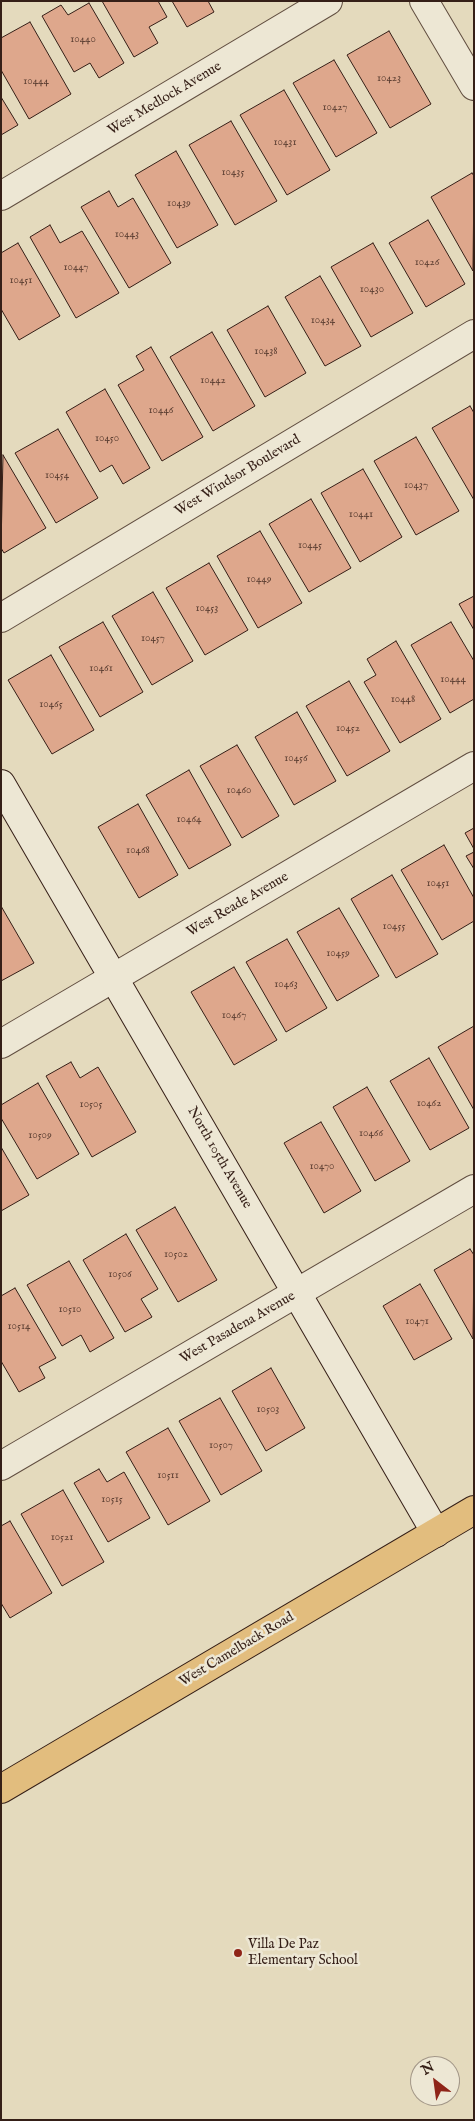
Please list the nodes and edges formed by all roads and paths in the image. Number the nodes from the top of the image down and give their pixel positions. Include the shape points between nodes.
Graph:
1 (328, 1) edge
2 (424, 1) edge
3 (474, 86) edge
4 (1, 196) edge
5 (474, 334) edge
6 (1, 618) edge
7 (474, 766) edge
8 (1, 784) edge
9 (114, 977) junction
10 (1, 1044) edge
11 (474, 1189) edge
12 (297, 1293) junction
13 (1, 1466) edge
14 (474, 1510) edge
15 (436, 1533) junction
16 (1, 1789) edge

1 - 4 street, West Medlock Avenue
2 - 3 street
5 - 6 street, West Windsor Boulevard
7 - 9 street, West Reade Avenue
8 - 9 street, North 105th Avenue
9 - 10 street, West Reade Avenue
9 - 12 street, North 105th Avenue
11 - 12 street, West Pasadena Avenue
12 - 13 street, West Pasadena Avenue
12 - 15 street, North 105th Avenue
14 - 15 main road, West Camelback Road
15 - 16 main road, West Camelback Road

